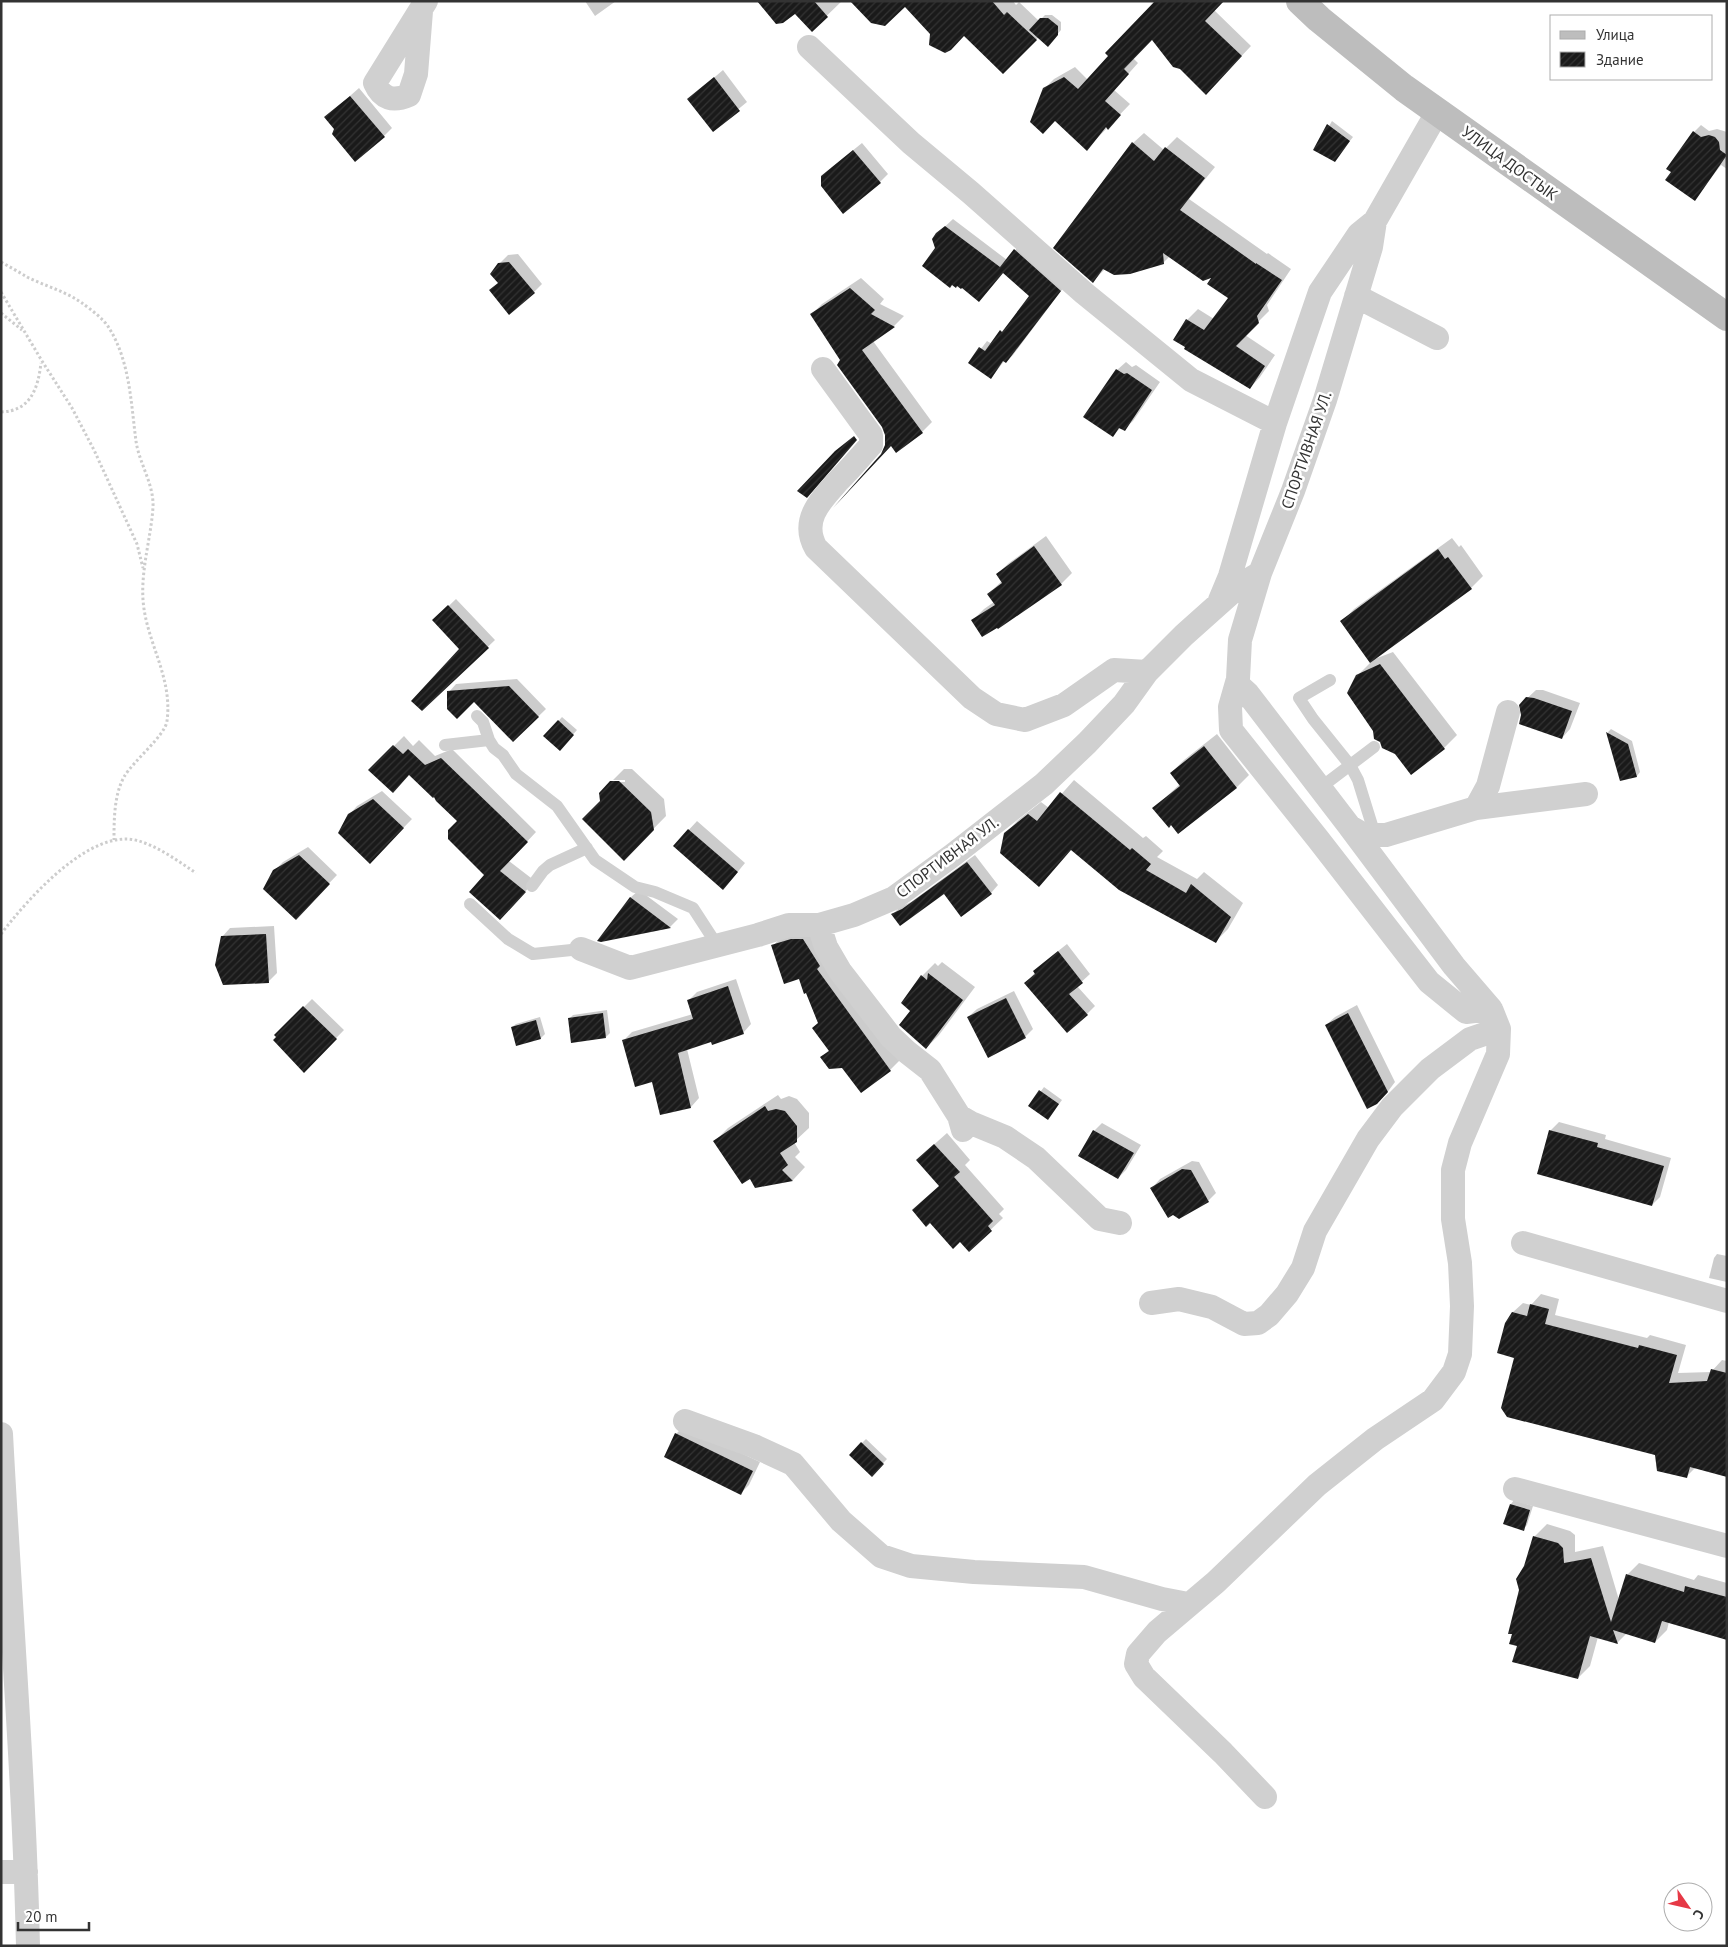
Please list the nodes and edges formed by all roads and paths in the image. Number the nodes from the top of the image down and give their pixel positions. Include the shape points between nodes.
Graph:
1 (1300, 1) edge
2 (809, 47) dead end
3 (1438, 111) junction
4 (1376, 220) junction
5 (1, 262) edge
6 (1, 292) edge
7 (1356, 296) junction
8 (1, 313) edge
9 (1727, 317) edge
10 (24, 332) junction
11 (1437, 338) dead end
12 (42, 361) junction
13 (823, 369) dead end
14 (1, 412) edge
15 (1275, 423) junction
16 (144, 569) junction
17 (1260, 572) junction
18 (1220, 602) junction
19 (1147, 672) junction
20 (1330, 680) dead end
21 (1238, 682) junction
22 (1508, 712) dead end
23 (476, 716) dead end
24 (489, 740) junction
25 (445, 745) dead end
26 (1374, 747) dead end
27 (1350, 765) junction
28 (1320, 788) junction
29 (1586, 794) dead end
30 (1476, 808) junction
31 (1350, 827) junction
32 (1375, 834) junction
33 (114, 840) junction
34 (587, 848) junction
35 (196, 873) dead end
36 (532, 886) dead end
37 (470, 904) dead end
38 (819, 925) junction
39 (1, 934) edge
40 (717, 945) junction
41 (581, 949) joint
42 (1495, 1019) junction
43 (1120, 1223) dead end
44 (1523, 1243) dead end
45 (1727, 1300) edge
46 (1151, 1303) dead end
47 (685, 1421) dead end
48 (1, 1434) edge
49 (1515, 1489) dead end
50 (1727, 1546) edge
51 (1188, 1604) junction
52 (1265, 1797) dead end
53 (1, 1872) edge
54 (26, 1872) junction
55 (28, 1946) edge

1 - 3 main road, УЛИЦА ДОСТЫК via 1404,88
2 - 15 street via 911,143 1084,293 1191,380
3 - 4 street, СПОРТИВНАЯ УЛ.
3 - 9 main road, УЛИЦА ДОСТЫК
4 - 7 street, СПОРТИВНАЯ УЛ.
4 - 15 street, СПОРТИВНАЯ УЛ. via 1358,234 1320,292
5 - 16 path via 82,303 109,327 128,376 137,449 153,504
6 - 10 path
7 - 11 street
7 - 17 street, СПОРТИВНАЯ УЛ. via 1300,472
8 - 10 path
10 - 12 path
12 - 14 path via 38,385 26,404
12 - 16 path via 94,450 137,544
13 - 19 street via 871,435 871,445 817,505 811,521 811,538 816,548 972,698 996,714 1025,720 1064,705 1114,670
15 - 18 street, СПОРТИВНАЯ УЛ.
16 - 33 path via 143,602 152,644 167,686 167,724 123,778
17 - 18 street, СПОРТИВНАЯ УЛ.
17 - 21 street, СПОРТИВНАЯ УЛ. via 1240,640
18 - 19 street, СПОРТИВНАЯ УЛ.
19 - 38 street, СПОРТИВНАЯ УЛ. via 1124,704 1066,764 953,855 894,898
20 - 27 lane via 1300,698
21 - 28 street
21 - 42 street, СПОРТИВНАЯ УЛ. via 1230,707 1231,730 1429,982 1466,1012
22 - 30 street via 1488,786
23 - 24 lane via 483,722
24 - 25 lane
24 - 34 lane via 516,774 557,806
26 - 27 lane
27 - 28 lane
27 - 32 lane
28 - 31 street
29 - 30 street
30 - 32 street via 1386,835
31 - 32 street via 1364,834
31 - 42 street
33 - 35 path via 137,840 159,849
33 - 39 path via 85,852 52,876
34 - 36 lane via 550,865
34 - 40 lane via 595,860 635,887 693,908
37 - 41 lane via 508,939 533,954
38 - 40 street, СПОРТИВНАЯ УЛ. via 789,925
38 - 43 street via 826,947 840,971 891,1037 930,1070 961,1123 971,1123 1005,1137 1036,1158 1100,1219
40 - 41 street, СПОРТИВНАЯ УЛ. via 630,968
42 - 46 street via 1430,1069 1392,1107 1368,1139 1315,1231 1303,1268 1269,1315 1258,1323 1244,1324 1212,1307 1179,1299
42 - 51 street via 1498,1054 1460,1143 1453,1170 1453,1219 1462,1306 1460,1354 1454,1372 1433,1400 1408,1415 1317,1485 1216,1582
44 - 45 street
47 - 51 street via 793,1464 841,1521 881,1556 911,1566 1084,1577
48 - 54 street
49 - 50 street
51 - 52 street via 1157,1632 1138,1654 1136,1664 1144,1677
53 - 54 street
54 - 55 street

